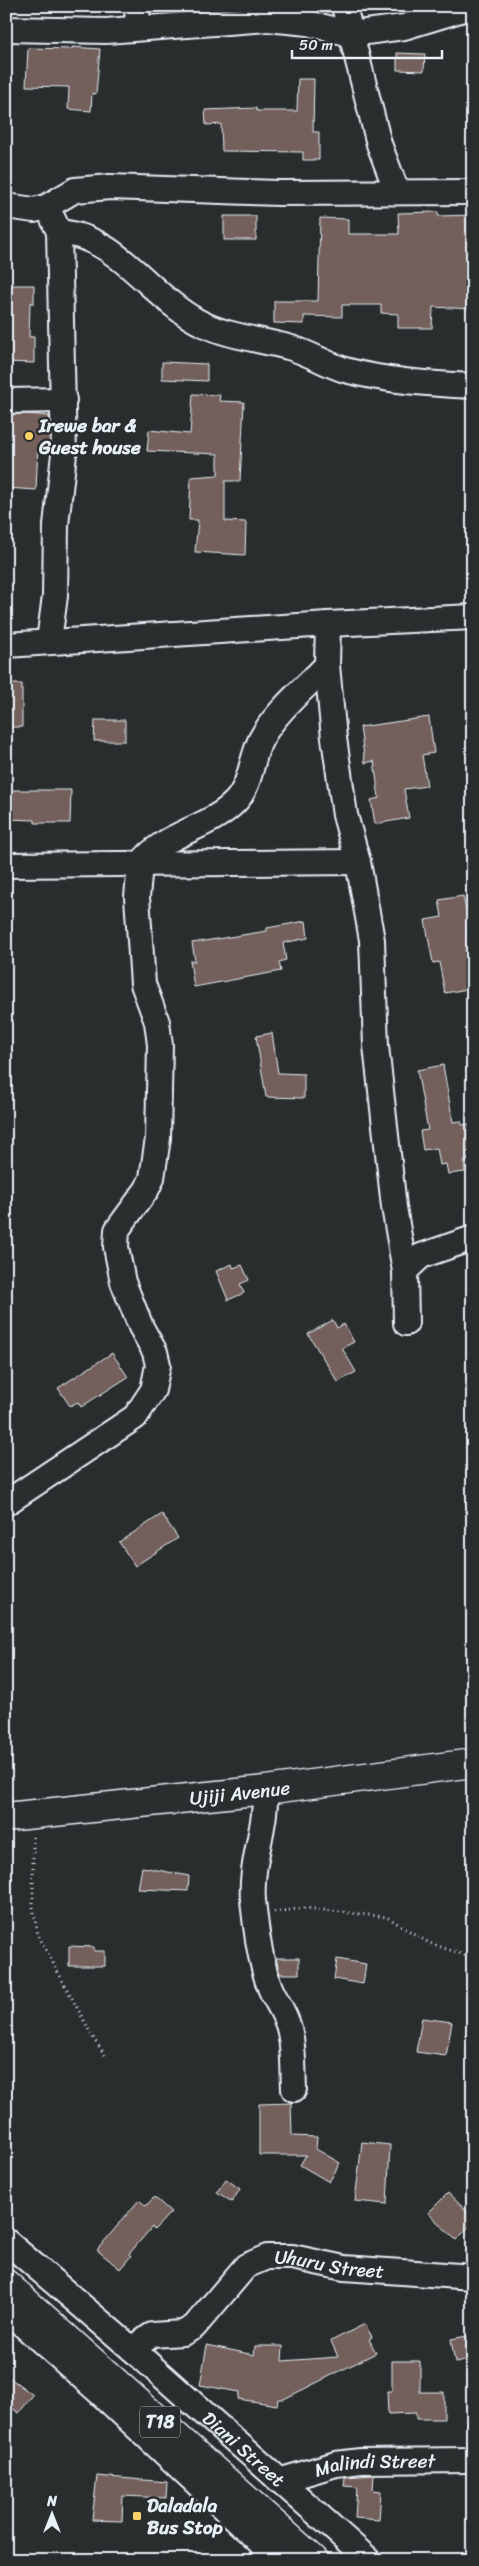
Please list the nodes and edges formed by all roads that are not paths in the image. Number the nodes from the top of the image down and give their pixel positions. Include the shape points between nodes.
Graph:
1 (344, 6) edge
2 (473, 6) edge
3 (138, 17) edge
4 (6, 29) edge
5 (351, 34) junction
6 (397, 192) junction
7 (473, 192) edge
8 (6, 206) edge
9 (46, 207) junction
10 (59, 232) junction
11 (473, 386) edge
12 (64, 400) junction
13 (6, 401) edge
14 (473, 617) edge
15 (328, 624) junction
16 (49, 641) junction
17 (6, 645) edge
18 (327, 665) junction
19 (358, 862) junction
20 (6, 864) edge
21 (140, 865) junction
22 (473, 1238) edge
23 (405, 1271) junction
24 (406, 1323) dead end
25 (6, 1503) edge
26 (473, 1763) edge
27 (264, 1790) junction
28 (19, 1815) edge
29 (294, 2089) dead end
30 (6, 2241) edge
31 (473, 2277) edge
32 (6, 2284) edge
33 (6, 2310) edge
34 (132, 2349) junction
35 (473, 2460) edge
36 (278, 2481) junction
37 (279, 2560) edge
38 (314, 2560) edge
39 (369, 2560) edge

1 - 5 street
2 - 5 street via 404,27
3 - 4 street via 64,32
3 - 5 street via 204,22 268,20 308,23
5 - 6 street via 379,144
6 - 7 street
6 - 9 street via 279,193 110,187 75,190
8 - 9 street via 34,210
9 - 10 street
10 - 11 street via 76,233 110,250 197,321 219,330 292,348 343,369 397,379
10 - 12 street
12 - 13 street
12 - 16 street via 64,454
14 - 15 street
15 - 16 street
15 - 18 street
16 - 17 street
18 - 19 street via 345,815
18 - 21 street via 276,718 260,740 252,768 236,801 157,849
19 - 21 street
19 - 23 street via 372,940 376,1046 394,1207
20 - 21 street
21 - 25 street via 137,897 143,984 157,1022 160,1045 158,1138 152,1178 117,1230 116,1247 126,1289 155,1352 158,1376 146,1403 135,1417
22 - 23 street via 421,1256
23 - 24 street
26 - 27 main road, Ujiji Avenue
27 - 28 main road, Ujiji Avenue
27 - 29 street via 266,1810 254,1867 253,1899 264,1968 289,2028
30 - 34 street, Diani Street
31 - 34 street, Uhuru Street via 344,2268 292,2257 267,2258 246,2266 194,2327 183,2333 152,2335
32 - 38 main road, T18
33 - 37 street
34 - 36 street, Diani Street
35 - 36 street, Malindi Street via 361,2461 336,2464
36 - 39 street, Diani Street

